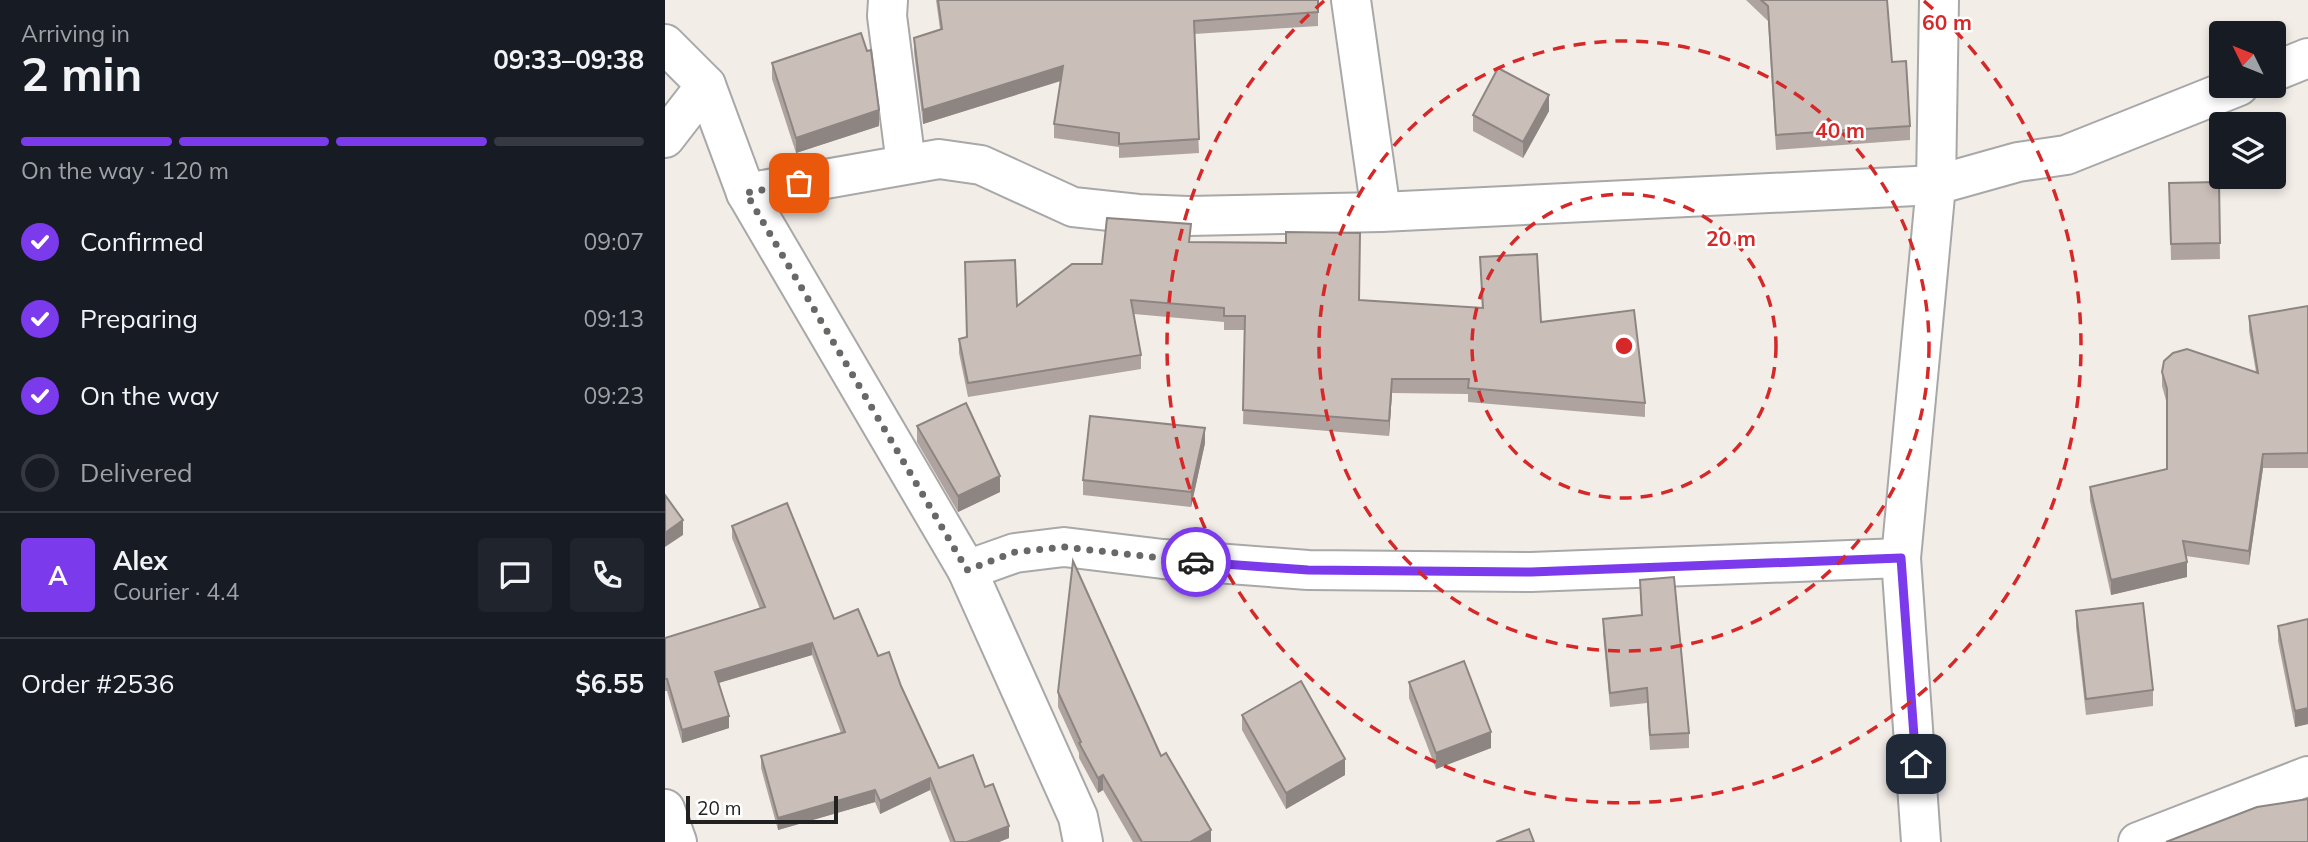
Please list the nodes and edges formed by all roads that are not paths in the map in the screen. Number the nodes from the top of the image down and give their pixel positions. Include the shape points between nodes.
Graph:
1 (888, 0) edge
2 (1351, 0) edge
3 (1939, 0) edge
4 (665, 44) edge
5 (2308, 58) edge
6 (2286, 67) edge
7 (706, 85) junction
8 (2209, 98) edge
9 (665, 138) edge
10 (906, 164) junction
11 (1936, 185) junction
12 (746, 193) junction
13 (1381, 212) junction
14 (1901, 558) junction
15 (967, 570) junction
16 (2308, 776) edge
17 (665, 809) edge
18 (677, 842) edge
19 (1083, 842) edge
20 (1921, 842) edge
21 (2138, 842) edge

1 - 10 street
2 - 13 street
3 - 11 street
4 - 7 street
5 - 6 street
7 - 9 street
7 - 12 street
8 - 11 street via 2066,155 2018,162
10 - 12 street
10 - 13 street via 939,159 981,165 1073,207 1138,214
11 - 13 street
11 - 14 street
12 - 15 street
14 - 15 street via 1531,572 1308,570 1064,547 1015,552
14 - 20 street
15 - 19 street via 1078,817
16 - 21 street
17 - 18 street

